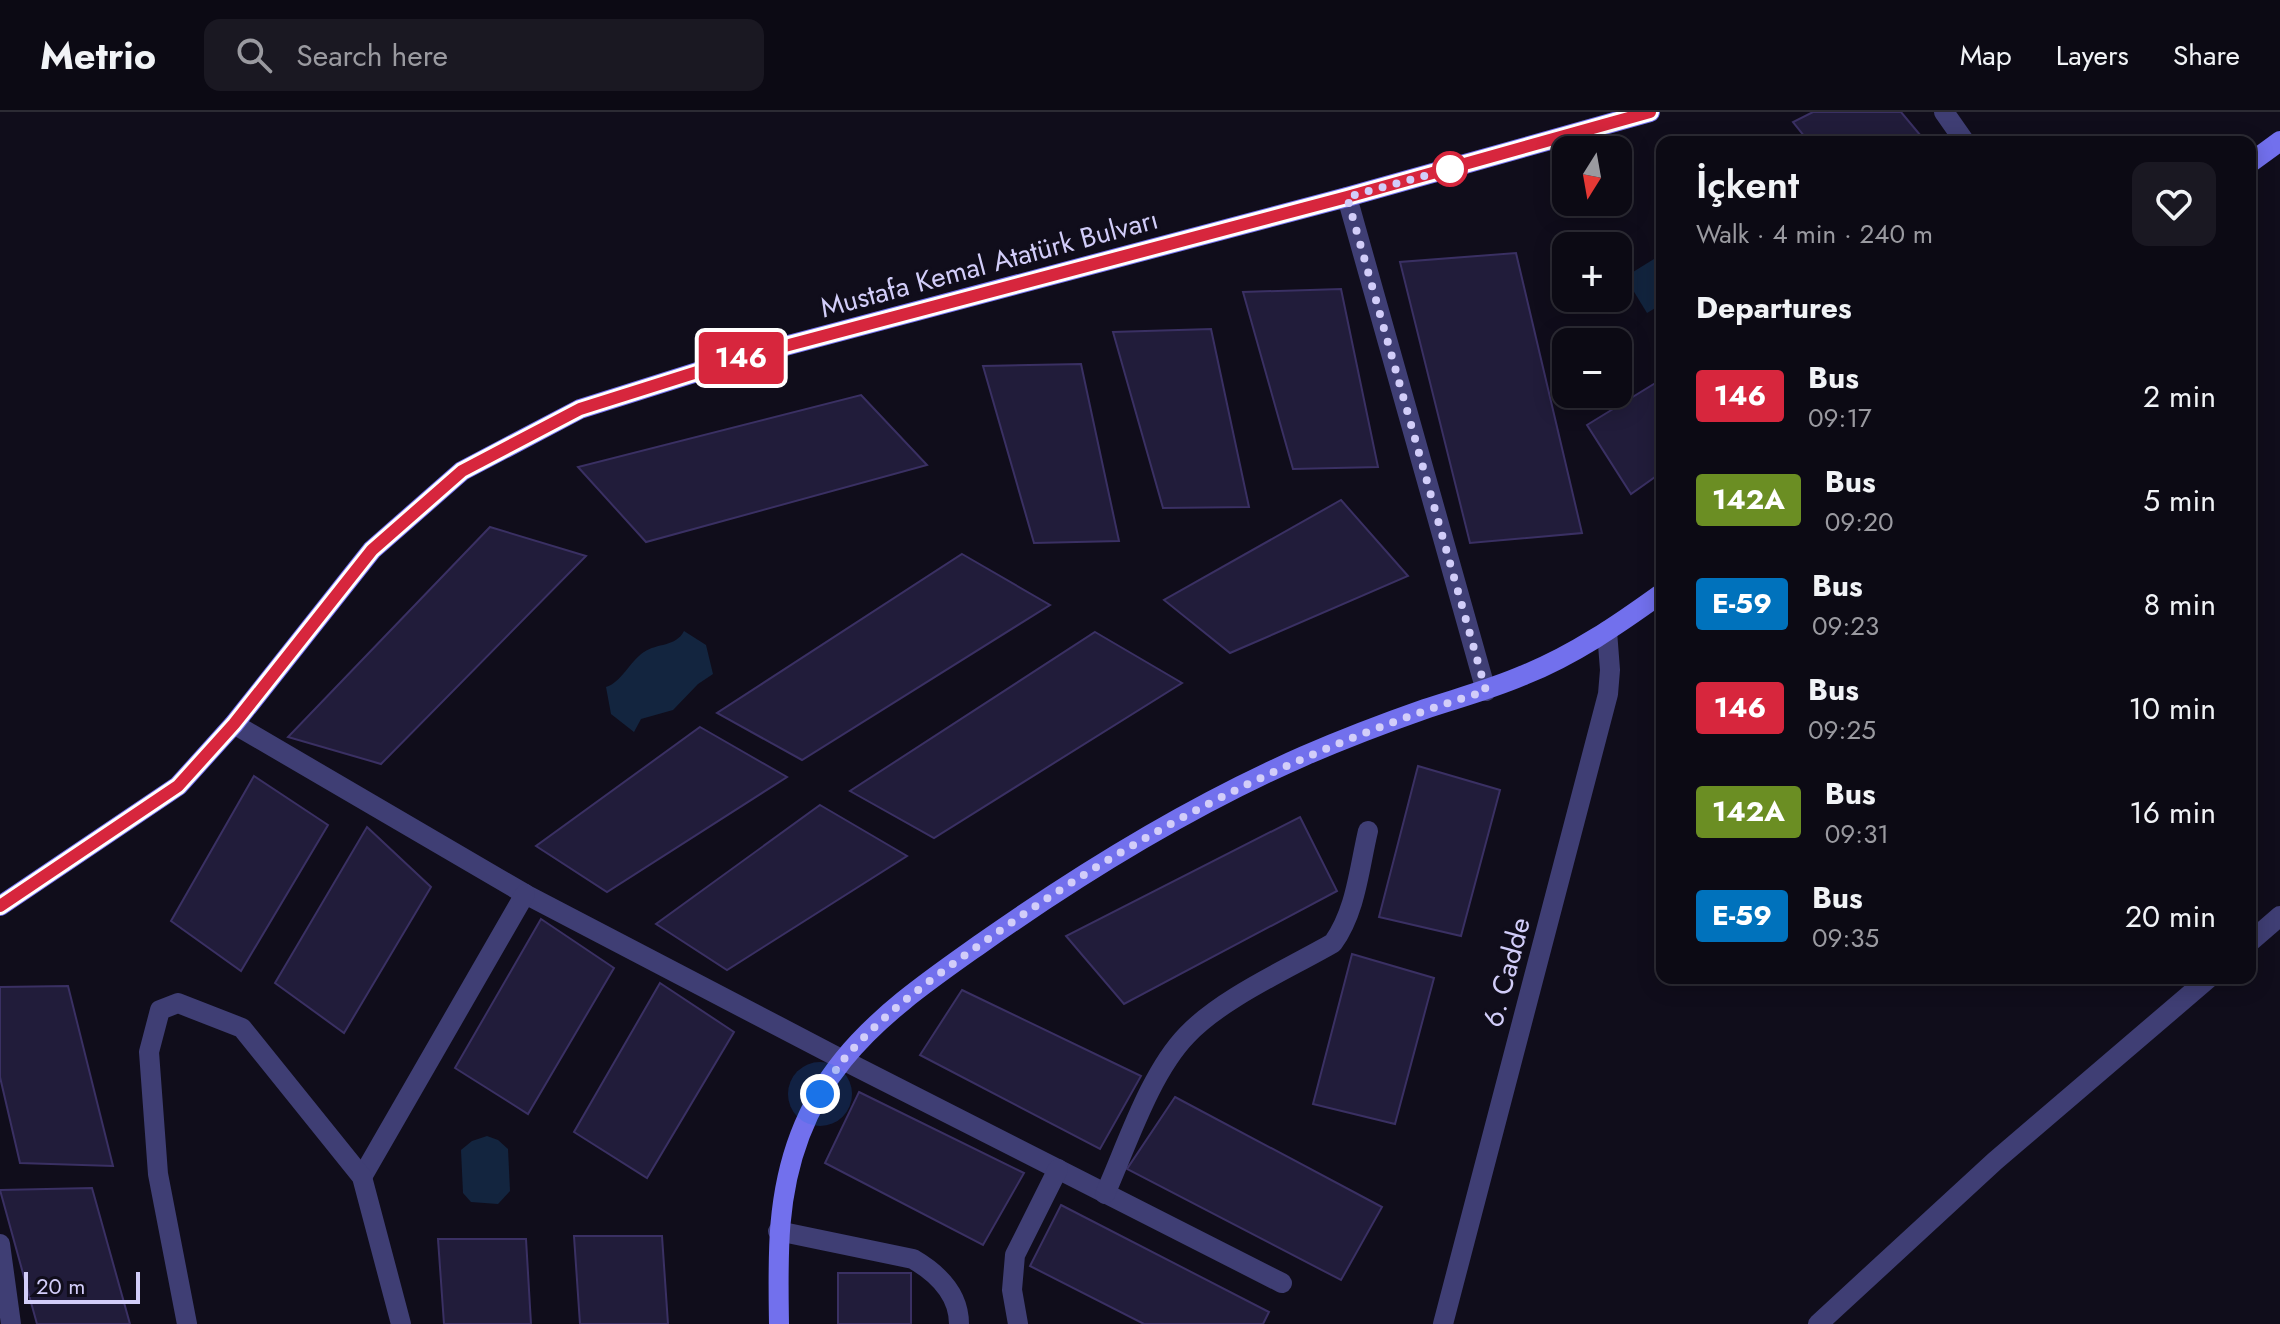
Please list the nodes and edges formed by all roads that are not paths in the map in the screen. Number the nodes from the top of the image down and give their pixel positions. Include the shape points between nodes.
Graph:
1 (1650, 112) edge
2 (1944, 112) edge
3 (1961, 136) edge
4 (2280, 141) edge
5 (2256, 159) edge
6 (1347, 197) junction
7 (1656, 597) edge
8 (1607, 631) junction
9 (1486, 691) junction
10 (234, 724) junction
11 (1368, 831) dead end
12 (525, 894) junction
13 (0, 906) edge
14 (2280, 916) edge
15 (2256, 937) edge
16 (2202, 984) edge
17 (843, 1060) junction
18 (1058, 1169) junction
19 (362, 1177) junction
20 (1105, 1194) junction
21 (778, 1231) junction
22 (0, 1244) edge
23 (1282, 1283) dead end
24 (11, 1324) edge
25 (187, 1324) edge
26 (401, 1324) edge
27 (779, 1324) edge
28 (959, 1324) edge
29 (1018, 1324) edge
30 (1443, 1324) edge
31 (1818, 1324) edge

1 - 6 street, Mustafa Kemal Atatürk Bulvarı
2 - 3 street
4 - 5 street
6 - 9 street
6 - 10 street, Mustafa Kemal Atatürk Bulvarı via 751,355 580,409 462,471 372,550
7 - 8 street
8 - 9 street
8 - 30 street, 6. Cadde via 1608,694
9 - 17 street via 1305,756 1140,841 938,975 894,1009
10 - 12 street
10 - 13 street, Mustafa Kemal Atatürk Bulvarı via 178,786
11 - 20 street via 1342,931 1333,943 1219,1008 1187,1035 1158,1075
12 - 17 street
12 - 19 street
14 - 15 street
16 - 31 street via 1995,1161
17 - 18 street
17 - 21 street via 800,1134
18 - 20 street
18 - 29 street via 1015,1255 1012,1290
19 - 25 street via 242,1028 178,1003 160,1010 149,1052 158,1174
19 - 26 street
20 - 23 street
21 - 27 street
21 - 28 street via 913,1259 948,1288
22 - 24 street

